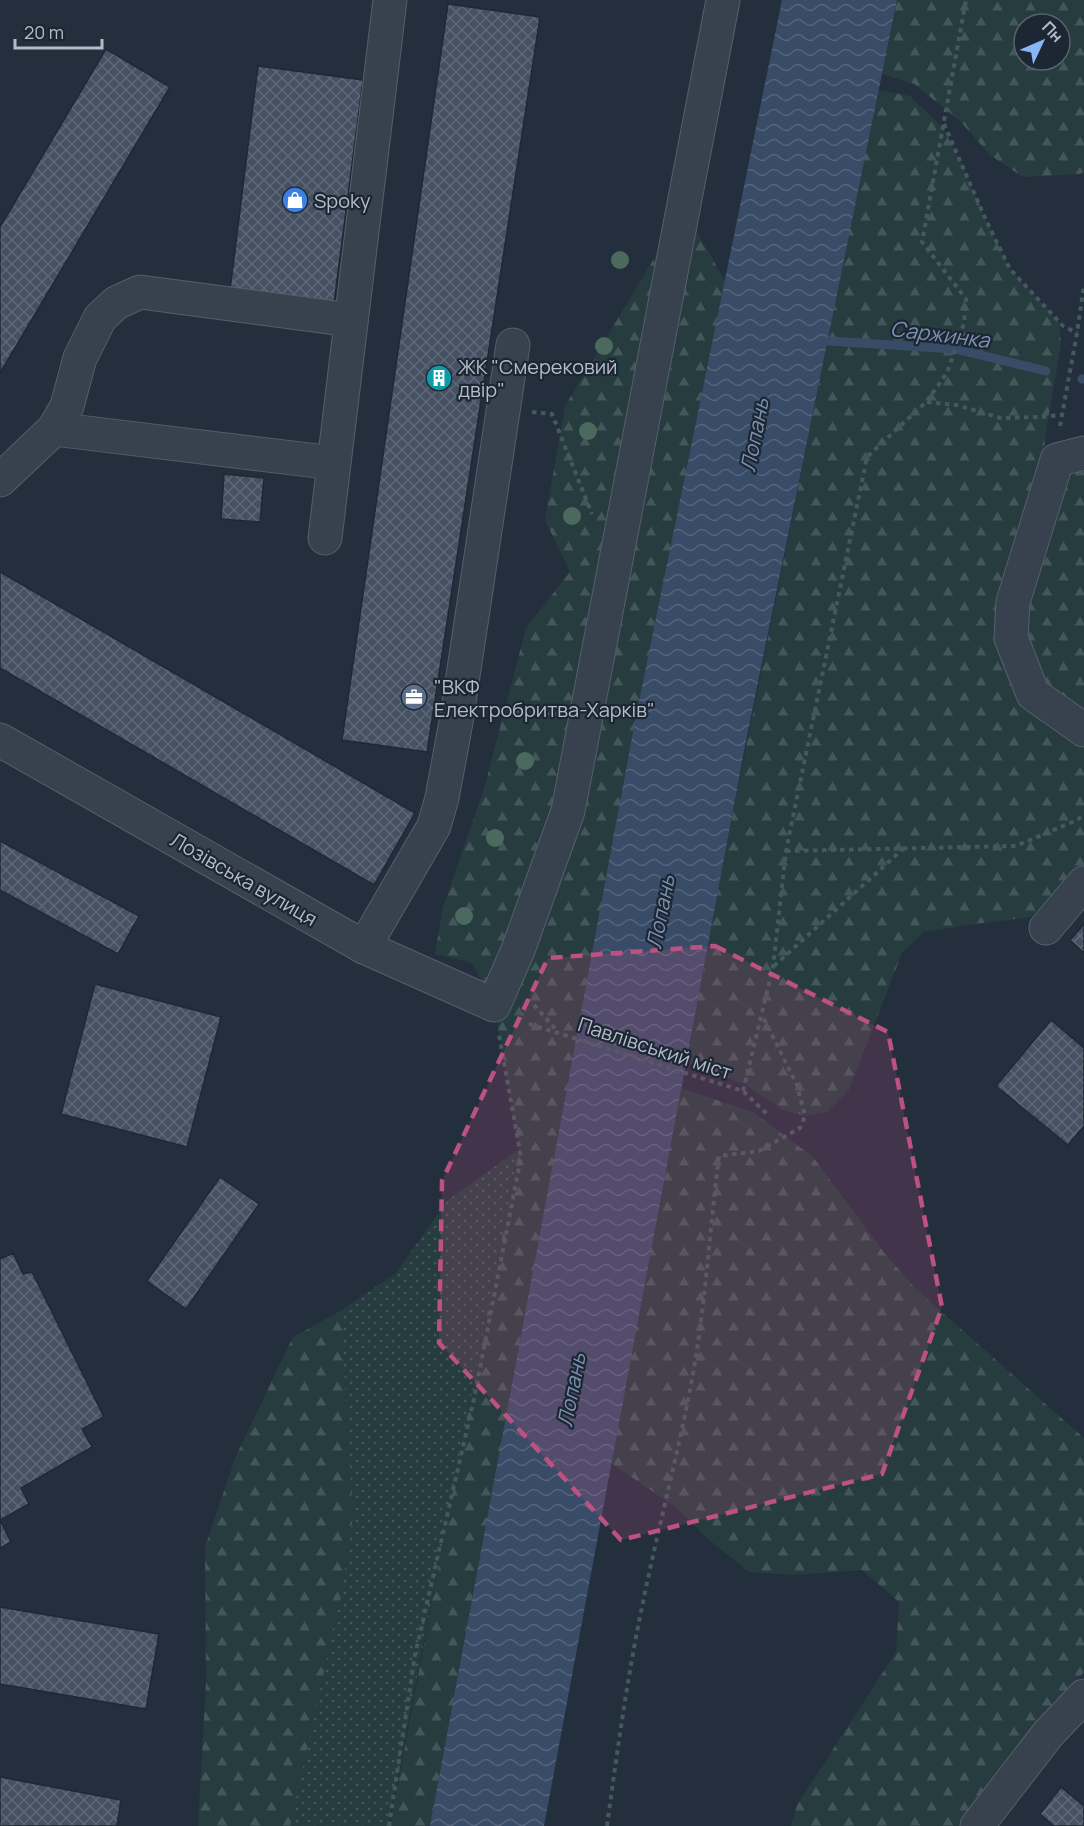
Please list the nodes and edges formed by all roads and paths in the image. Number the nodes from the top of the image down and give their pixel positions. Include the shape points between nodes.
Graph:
1 (390, 0) edge
2 (723, 0) edge
3 (966, 0) edge
4 (943, 124) junction
5 (1084, 285) edge
6 (351, 320) junction
7 (1077, 333) junction
8 (513, 345) dead end
9 (926, 402) junction
10 (503, 410) junction
11 (1061, 415) junction
12 (54, 429) junction
13 (1070, 456) edge
14 (334, 463) junction
15 (0, 480) edge
16 (596, 524) dead end
17 (325, 538) dead end
18 (1084, 730) edge
19 (0, 740) edge
20 (1084, 814) edge
21 (904, 848) junction
22 (786, 851) junction
23 (1084, 883) edge
24 (1046, 928) dead end
25 (364, 947) junction
26 (773, 967) junction
27 (494, 1005) junction
28 (534, 1005) dead end
29 (762, 1015) junction
30 (529, 1024) dead end
31 (558, 1032) junction
32 (742, 1091) junction
33 (767, 1114) dead end
34 (1084, 1696) edge
35 (389, 1826) edge
36 (607, 1826) edge
37 (977, 1826) edge

1 - 6 street
2 - 27 street via 568,811
3 - 4 path
4 - 7 path via 1010,269 1063,326
4 - 9 path via 922,242 966,299 964,323 947,373
5 - 7 path
6 - 12 street via 140,292 117,303 100,318 80,358 67,406
6 - 14 street
7 - 11 path
8 - 10 street
9 - 11 path via 956,405 1001,418
9 - 22 path via 867,457
10 - 16 path via 552,414
10 - 25 street via 442,798 434,826
11 - 13 path
12 - 14 street
12 - 15 street
13 - 18 street via 1013,602 1011,638 1034,694
14 - 17 street
19 - 25 street, Лозівська вулиця
20 - 21 path via 1016,846
21 - 22 path
21 - 26 path
22 - 26 path
23 - 24 street
25 - 27 street, Лозівська вулиця
26 - 29 path
27 - 35 path via 521,1157 474,1400 415,1655
28 - 31 path
29 - 32 path
29 - 36 path via 797,1085 805,1116 800,1128 759,1150 719,1156 694,1368 642,1606
30 - 31 path, Павлівський міст
31 - 32 path, Павлівський міст
32 - 33 path
34 - 37 street via 1048,1734

